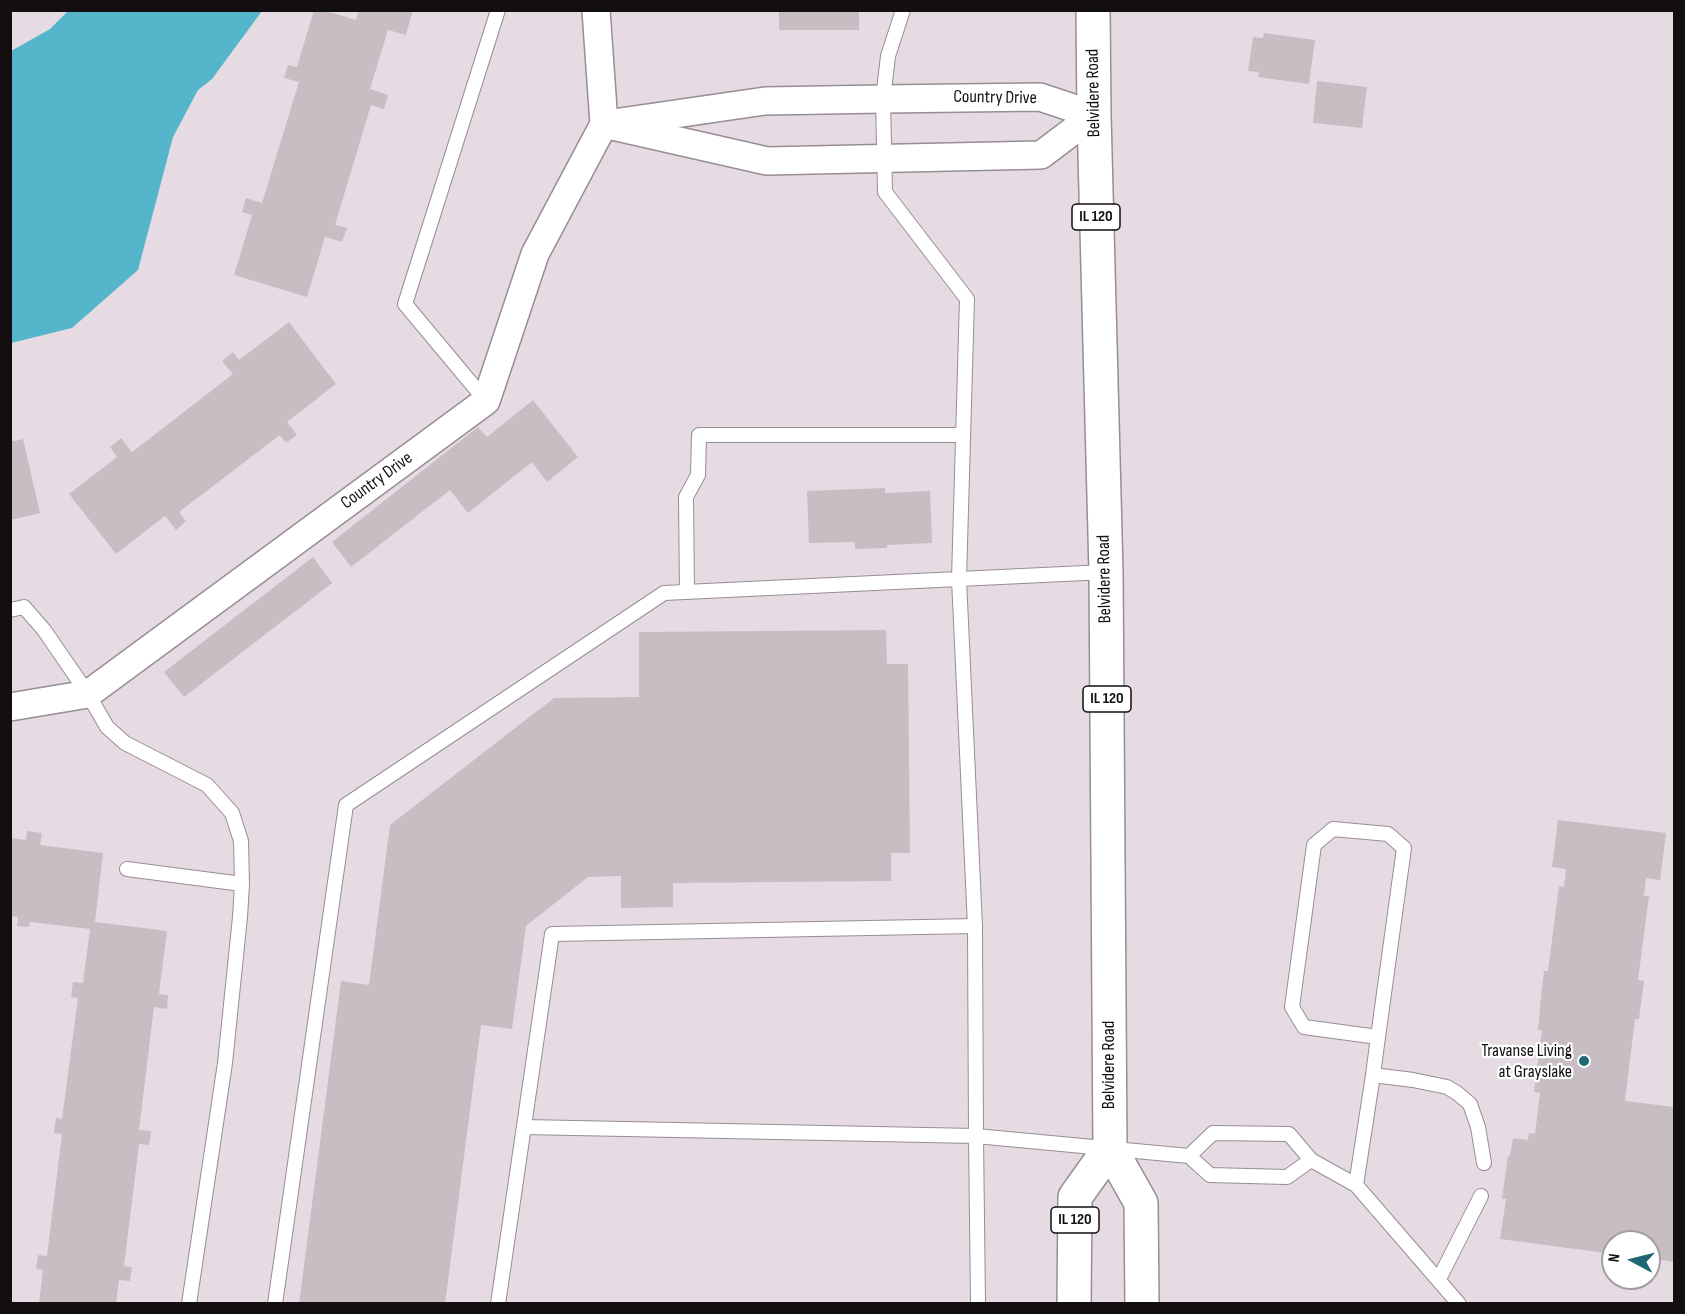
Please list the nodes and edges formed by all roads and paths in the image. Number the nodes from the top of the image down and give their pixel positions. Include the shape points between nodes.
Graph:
1 (498, 10) edge
2 (597, 10) edge
3 (903, 10) edge
4 (1093, 10) edge
5 (883, 99) junction
6 (1094, 116) junction
7 (604, 124) junction
8 (885, 159) junction
9 (486, 400) junction
10 (963, 435) junction
11 (1106, 572) junction
12 (959, 579) junction
13 (687, 592) junction
14 (10, 610) edge
15 (88, 694) junction
16 (10, 707) edge
17 (127, 868) dead end
18 (242, 884) junction
19 (975, 926) junction
20 (1378, 1036) junction
21 (1373, 1075) junction
22 (524, 1128) junction
23 (976, 1136) junction
24 (1110, 1148) junction
25 (1189, 1156) junction
26 (1311, 1160) junction
27 (1484, 1163) dead end
28 (1356, 1185) junction
29 (1481, 1196) dead end
30 (1440, 1279) junction
31 (189, 1304) edge
32 (275, 1304) edge
33 (498, 1304) edge
34 (978, 1304) edge
35 (1074, 1304) edge
36 (1142, 1304) edge
37 (1459, 1304) edge

1 - 9 lane via 405,304
2 - 7 street
3 - 5 lane via 888,56
4 - 6 main road, Belvidere Road / IL 120
5 - 6 street, Country Drive via 1040,97
5 - 7 street, Country Drive via 765,101
5 - 8 lane
6 - 8 street via 1041,155
6 - 11 main road, Belvidere Road / IL 120
7 - 8 street via 767,161
7 - 9 street via 535,254
8 - 10 lane via 885,192 967,299
9 - 15 street, Country Drive
10 - 12 lane
10 - 13 lane via 699,435 698,475 686,497
11 - 12 lane
11 - 24 main road, Belvidere Road / IL 120
12 - 13 lane
12 - 19 lane
13 - 32 lane via 664,593 346,805
14 - 15 lane via 24,607
15 - 16 street, Country Drive
15 - 18 lane via 108,727 125,743 207,785 232,813 242,841
17 - 18 lane
18 - 31 lane via 225,1063
19 - 22 lane via 552,934
19 - 23 lane
20 - 20 lane via 1404,848 1388,834 1333,829 1314,845 1292,1006 1304,1027
20 - 21 lane
21 - 27 lane via 1447,1087 1457,1093 1470,1104
21 - 28 lane
22 - 23 lane
22 - 33 lane
23 - 24 lane
23 - 34 lane
24 - 25 lane
24 - 35 main road, IL 120 via 1075,1197
24 - 36 main road, Belvidere Road / IL 120 via 1141,1203
25 - 26 lane via 1210,1175 1287,1177
25 - 26 lane via 1213,1133 1290,1134
26 - 28 lane
28 - 30 lane
29 - 30 lane
30 - 37 lane

